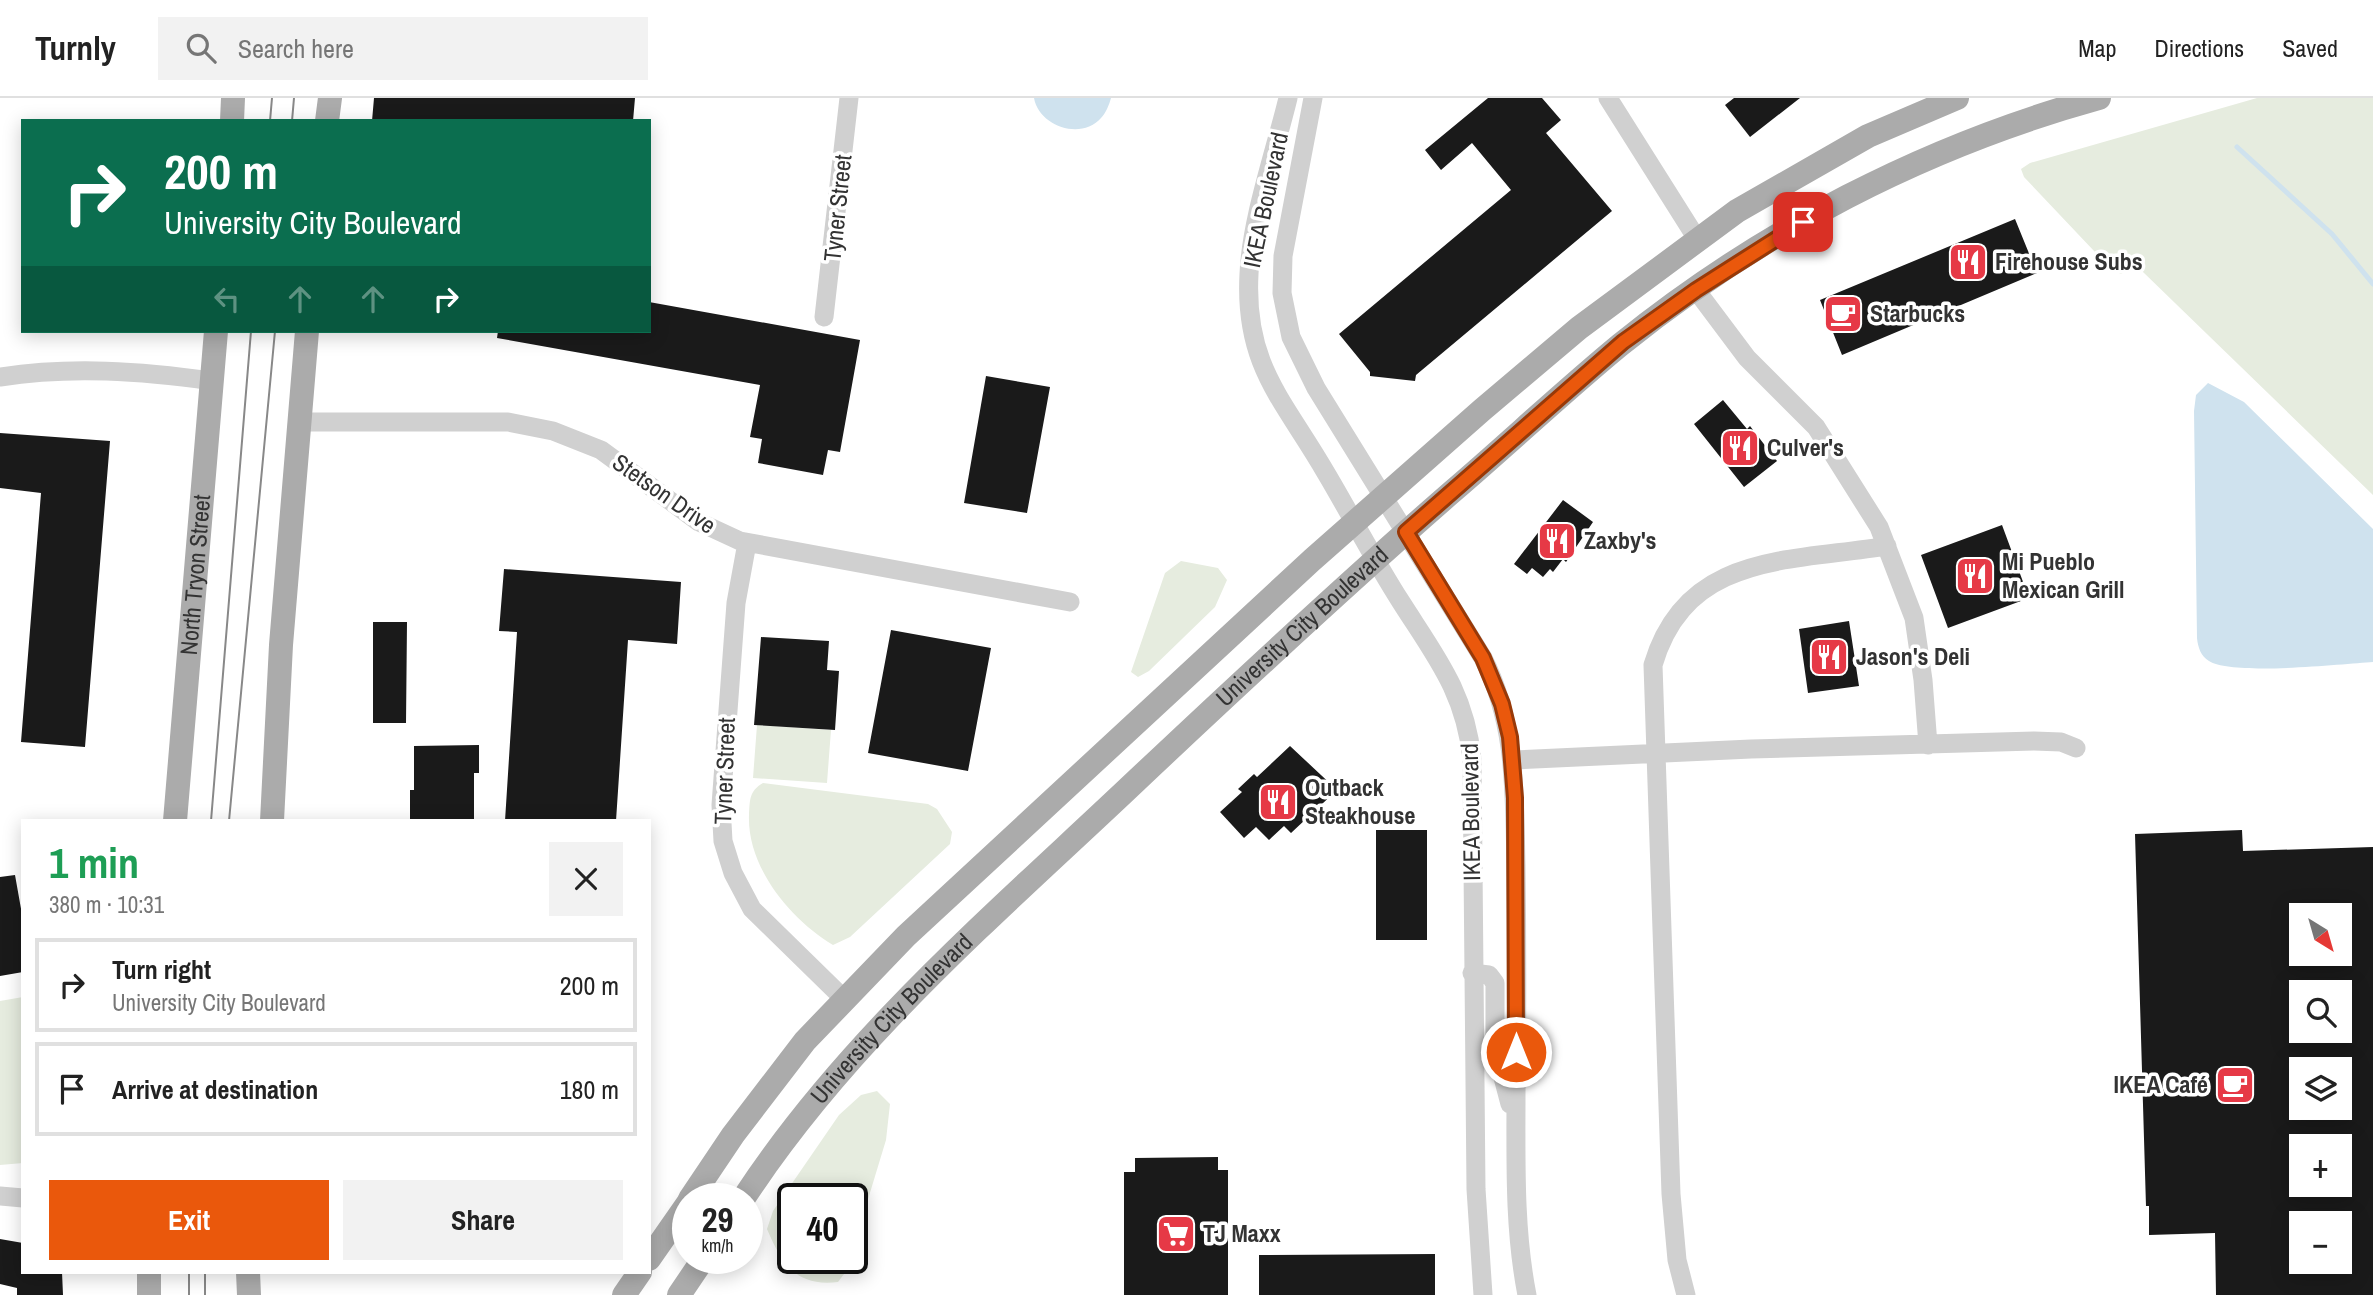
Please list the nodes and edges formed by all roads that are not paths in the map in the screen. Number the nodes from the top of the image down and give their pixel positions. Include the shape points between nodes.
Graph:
1 (233, 98) edge
2 (330, 98) edge
3 (849, 98) edge
4 (1288, 98) edge
5 (1313, 98) edge
6 (1608, 98) edge
7 (1957, 98) edge
8 (2099, 98) edge
9 (232, 119) edge
10 (327, 119) edge
11 (1697, 239) junction
12 (1696, 290) junction
13 (824, 317) dead end
14 (216, 333) edge
15 (307, 333) edge
16 (0, 377) edge
17 (212, 381) junction
18 (299, 422) junction
19 (1384, 496) junction
20 (1354, 522) junction
21 (1406, 532) junction
22 (747, 543) junction
23 (1888, 546) junction
24 (1375, 558) junction
25 (1069, 603) dead end
26 (1928, 745) junction
27 (2076, 748) dead end
28 (1657, 754) junction
29 (1513, 760) junction
30 (175, 819) edge
31 (272, 819) edge
32 (1472, 973) junction
33 (843, 998) junction
34 (1516, 1125) junction
35 (701, 1183) edge
36 (755, 1183) edge
37 (0, 1196) edge
38 (21, 1198) edge
39 (672, 1226) edge
40 (651, 1256) edge
41 (248, 1274) edge
42 (639, 1274) edge
43 (694, 1274) edge
44 (249, 1295) edge
45 (624, 1295) edge
46 (680, 1295) edge
47 (1483, 1295) edge
48 (1527, 1295) edge
49 (1686, 1295) edge

1 - 9 main road
2 - 10 main road
3 - 13 street, Tyner Street
4 - 20 street, IKEA Boulevard via 1251,257 1251,324 1256,354 1268,381
5 - 19 street, IKEA Boulevard via 1283,256 1287,322 1305,368
6 - 11 street
7 - 11 main road, University City Boulevard via 1868,136
8 - 12 main road, University City Boulevard via 1965,142 1861,188
11 - 19 main road, University City Boulevard via 1578,328
12 - 21 main road, University City Boulevard via 1623,342
12 - 23 street via 1747,358 1816,427
14 - 17 main road, North Tryon Street
15 - 18 main road
16 - 17 street via 43,370 138,371
17 - 30 main road, North Tryon Street
18 - 22 street, Stetson Drive via 508,422 553,430 601,450 699,522
18 - 31 main road
19 - 20 main road, University City Boulevard
19 - 21 street, IKEA Boulevard
20 - 24 street, IKEA Boulevard
20 - 33 main road, University City Boulevard
21 - 24 main road, University City Boulevard
21 - 29 street, IKEA Boulevard via 1490,672 1505,712
22 - 25 street, Stetson Drive
22 - 33 street, Tyner Street via 734,616 721,805 723,841 752,909
23 - 26 street via 1914,618
23 - 28 street via 1750,567 1719,578 1691,597 1663,635 1653,665
24 - 32 street, IKEA Boulevard via 1445,667 1466,719 1472,759
24 - 36 main road, University City Boulevard via 894,1011 821,1092
26 - 27 street via 2034,741
26 - 28 street
28 - 29 street
28 - 49 street via 1671,1194 1677,1260
29 - 34 street, IKEA Boulevard
32 - 34 street via 1489,975 1494,983 1495,1047
32 - 47 street, IKEA Boulevard via 1476,1200
33 - 35 main road, University City Boulevard via 764,1092
34 - 48 street, IKEA Boulevard via 1519,1240
37 - 38 street
39 - 40 main road, University City Boulevard
41 - 44 main road
42 - 45 main road
43 - 46 main road

